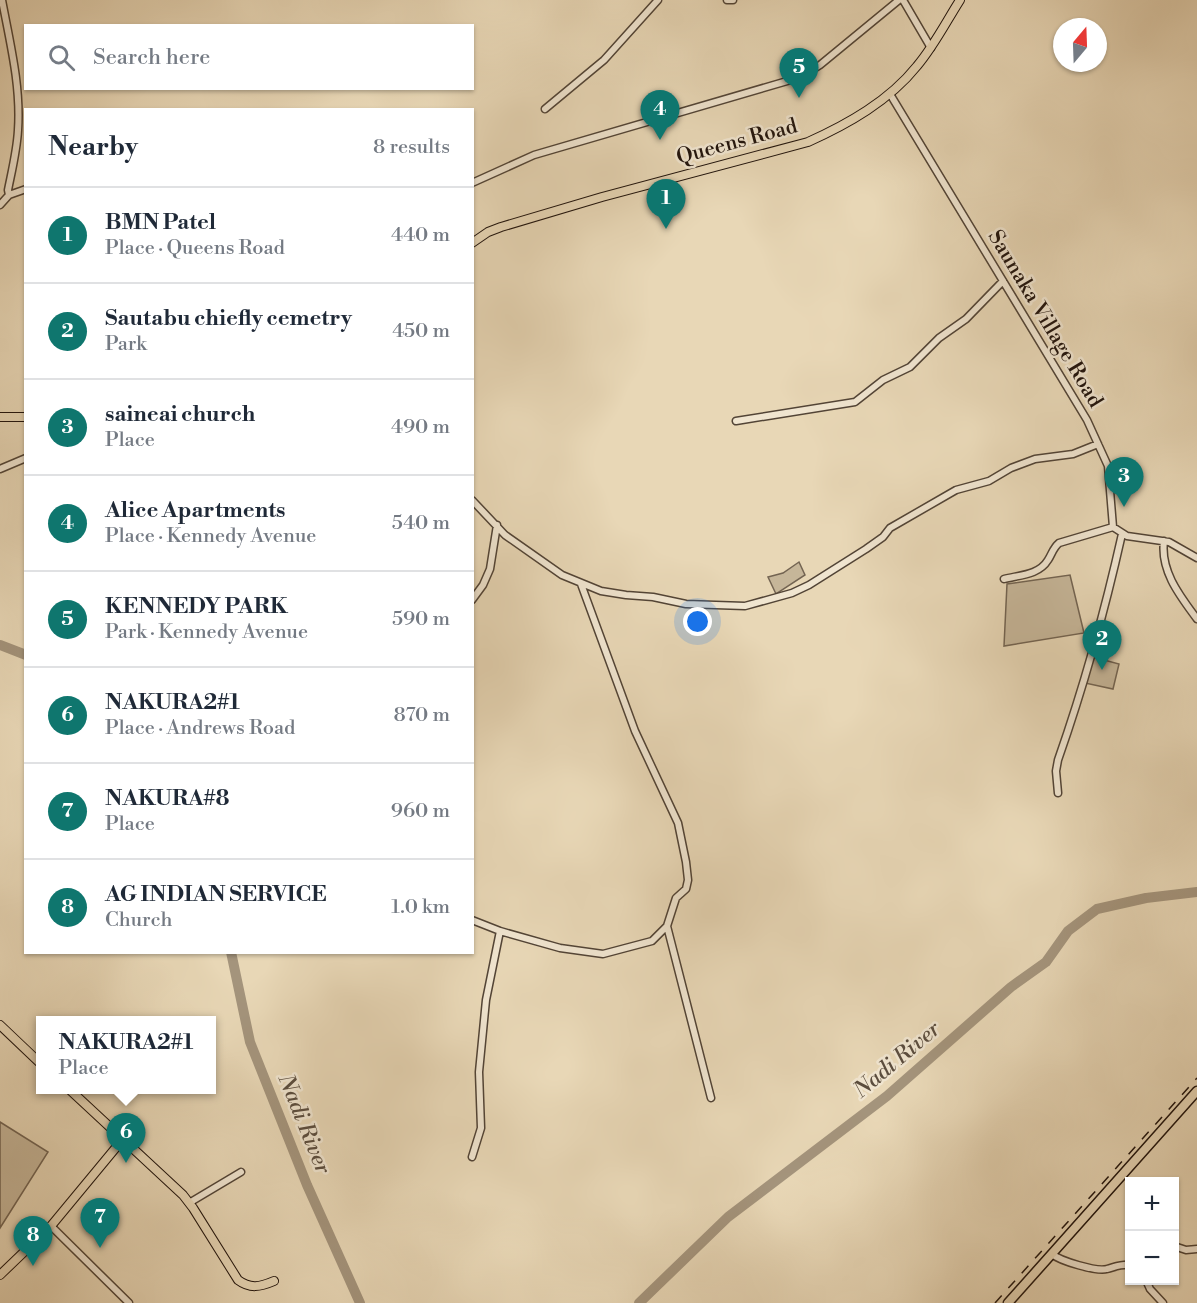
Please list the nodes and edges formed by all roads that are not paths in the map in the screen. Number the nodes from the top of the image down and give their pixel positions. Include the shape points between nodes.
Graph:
1 (2, 0) edge
2 (658, 0) edge
3 (727, 0) edge
4 (733, 0) edge
5 (901, 0) edge
6 (960, 0) edge
7 (931, 48) junction
8 (890, 94) junction
9 (545, 109) dead end
10 (474, 182) edge
11 (24, 190) edge
12 (9, 195) junction
13 (0, 205) edge
14 (474, 242) edge
15 (1004, 281) junction
16 (0, 417) edge
17 (24, 417) edge
18 (736, 421) dead end
19 (1098, 444) junction
20 (24, 459) edge
21 (0, 469) edge
22 (474, 502) edge
23 (497, 525) junction
24 (1113, 527) junction
25 (1122, 534) junction
26 (1164, 541) junction
27 (1197, 558) edge
28 (1004, 579) dead end
29 (581, 584) junction
30 (474, 597) edge
31 (1197, 619) edge
32 (1058, 793) dead end
33 (474, 921) edge
34 (667, 926) junction
35 (500, 931) junction
36 (0, 1025) edge
37 (36, 1058) edge
38 (1197, 1091) edge
39 (75, 1094) edge
40 (711, 1098) dead end
41 (123, 1139) junction
42 (472, 1157) dead end
43 (241, 1172) dead end
44 (189, 1203) junction
45 (51, 1226) junction
46 (1179, 1248) edge
47 (1197, 1249) edge
48 (1052, 1254) junction
49 (1125, 1265) edge
50 (0, 1275) edge
51 (274, 1281) dead end
52 (1148, 1285) edge
53 (1013, 1302) edge
54 (129, 1303) edge
55 (1163, 1303) edge

1 - 12 street via 18,91 18,130
2 - 9 street via 612,53
3 - 4 street
5 - 7 street
5 - 10 street via 801,77 534,155
6 - 7 main road, Queens Road
7 - 8 main road, Queens Road
8 - 14 main road, Queens Road via 860,116 808,142 501,227
8 - 15 street, Saunaka Village Road
11 - 12 street
12 - 13 street
15 - 18 street via 910,367 855,402
15 - 19 street, Saunaka Village Road
16 - 17 main road
19 - 24 street, Saunaka Village Road via 1108,466
19 - 29 street via 1073,454 1035,459 989,481 956,490 890,528 875,543 809,585 773,599 745,606 686,604 626,596
20 - 21 street
22 - 23 street
23 - 29 street via 505,536
23 - 30 street via 490,569
24 - 25 street
24 - 28 street via 1059,543 1037,571
25 - 26 street
25 - 32 street via 1058,760
26 - 27 street
26 - 31 street via 1167,571
29 - 34 street via 635,730 678,823 688,880 686,889 676,898
33 - 35 street
34 - 35 street via 652,941 603,954 560,948
34 - 40 street
35 - 42 street via 486,1000 479,1072 481,1128
36 - 37 main road
38 - 48 highway
39 - 41 main road
41 - 44 main road
41 - 45 main road
43 - 44 street
44 - 51 main road via 238,1280 258,1287
45 - 50 main road
45 - 54 street
46 - 47 street
48 - 49 street via 1063,1261 1103,1270
48 - 53 highway
52 - 55 street

